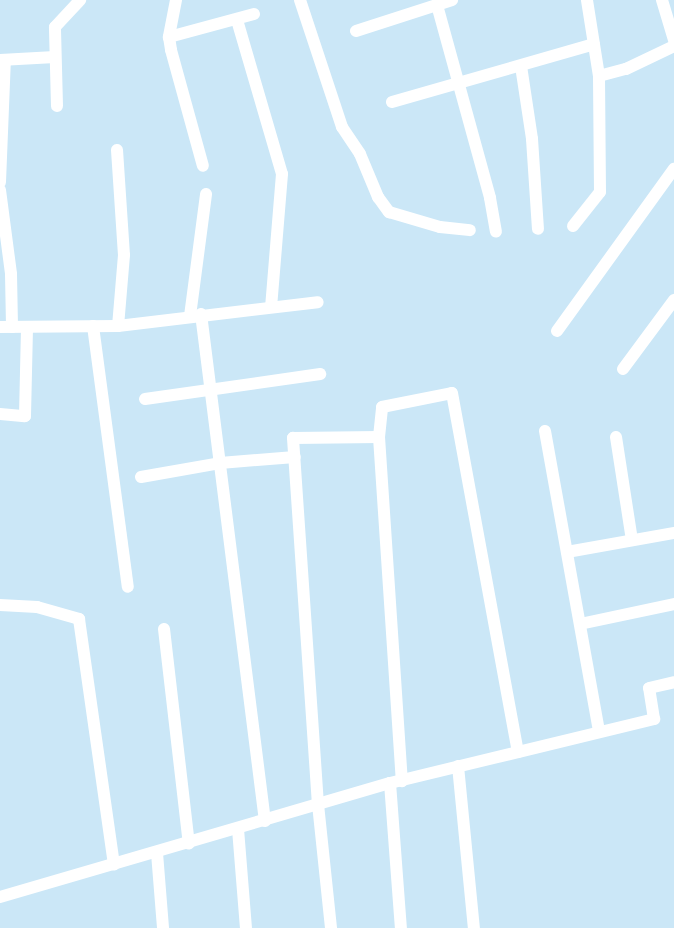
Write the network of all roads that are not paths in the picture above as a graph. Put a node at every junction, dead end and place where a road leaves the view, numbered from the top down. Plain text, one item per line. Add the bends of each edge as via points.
1 (80, 0) edge
2 (176, 0) edge
3 (300, 0) edge
4 (452, 0) edge
5 (586, 0) edge
6 (662, 0) edge
7 (437, 5) junction
8 (254, 14) dead end
9 (237, 20) junction
10 (356, 31) dead end
11 (170, 37) junction
12 (674, 40) edge
13 (594, 44) junction
14 (674, 46) edge
15 (55, 57) junction
16 (2, 60) edge
17 (521, 66) junction
18 (599, 76) junction
19 (457, 85) junction
20 (392, 102) dead end
21 (57, 106) dead end
22 (117, 150) dead end
23 (203, 166) dead end
24 (674, 169) edge
25 (0, 182) edge
26 (0, 190) edge
27 (206, 194) dead end
28 (572, 226) dead end
29 (538, 228) dead end
30 (470, 230) dead end
31 (496, 231) dead end
32 (674, 300) edge
33 (318, 302) dead end
34 (271, 307) junction
35 (195, 315) junction
36 (27, 326) junction
37 (93, 326) junction
38 (118, 326) junction
39 (6, 327) edge
40 (558, 331) dead end
41 (623, 369) dead end
42 (320, 374) dead end
43 (210, 388) junction
44 (145, 399) dead end
45 (0, 414) edge
46 (545, 432) dead end
47 (616, 436) dead end
48 (379, 437) junction
49 (295, 457) junction
50 (220, 463) junction
51 (142, 477) dead end
52 (674, 533) edge
53 (632, 540) junction
54 (567, 552) junction
55 (128, 588) dead end
56 (674, 604) edge
57 (0, 605) edge
58 (580, 624) junction
59 (164, 629) dead end
60 (674, 682) edge
61 (599, 732) junction
62 (518, 752) junction
63 (458, 766) junction
64 (396, 782) junction
65 (318, 805) junction
66 (265, 821) junction
67 (238, 829) junction
68 (189, 844) junction
69 (157, 853) junction
70 (114, 865) junction
71 (0, 897) edge
72 (163, 928) edge
73 (246, 928) edge
74 (331, 928) edge
75 (401, 928) edge
76 (474, 928) edge

1 - 15 street via 56,23
2 - 11 street
3 - 30 street via 342,127 360,154 388,212 440,226
4 - 7 street
5 - 13 street
6 - 12 street
7 - 10 street
7 - 19 street
8 - 9 street
9 - 11 street
9 - 34 street via 282,174
11 - 23 street
13 - 17 street
13 - 18 street
14 - 18 street via 626,69
15 - 16 street
15 - 21 street
16 - 25 street
17 - 19 street
17 - 29 street via 532,139
18 - 28 street via 600,192
19 - 20 street
19 - 31 street via 490,198
22 - 38 street via 124,255
24 - 40 street
26 - 39 street via 11,274
27 - 35 street
32 - 41 street
33 - 34 street
34 - 35 street
35 - 38 street
35 - 43 street
36 - 37 street
36 - 39 street
36 - 45 street via 25,416
37 - 38 street
37 - 55 street
42 - 43 street
43 - 44 street
43 - 50 street
46 - 54 street
47 - 53 street
48 - 49 street via 294,438
48 - 62 street via 382,407 452,393
48 - 64 street
49 - 50 street
49 - 65 street
50 - 51 street
50 - 66 street
52 - 53 street
53 - 54 street
54 - 58 street
56 - 58 street
57 - 70 street via 37,607 79,619
58 - 61 street
59 - 68 street
60 - 61 street via 649,688 654,719
61 - 62 street
62 - 63 street
63 - 64 street
63 - 76 street
64 - 65 street
64 - 75 street
65 - 66 street
65 - 74 street
66 - 67 street
67 - 68 street
67 - 73 street
68 - 69 street
69 - 70 street
69 - 72 street
70 - 71 street

